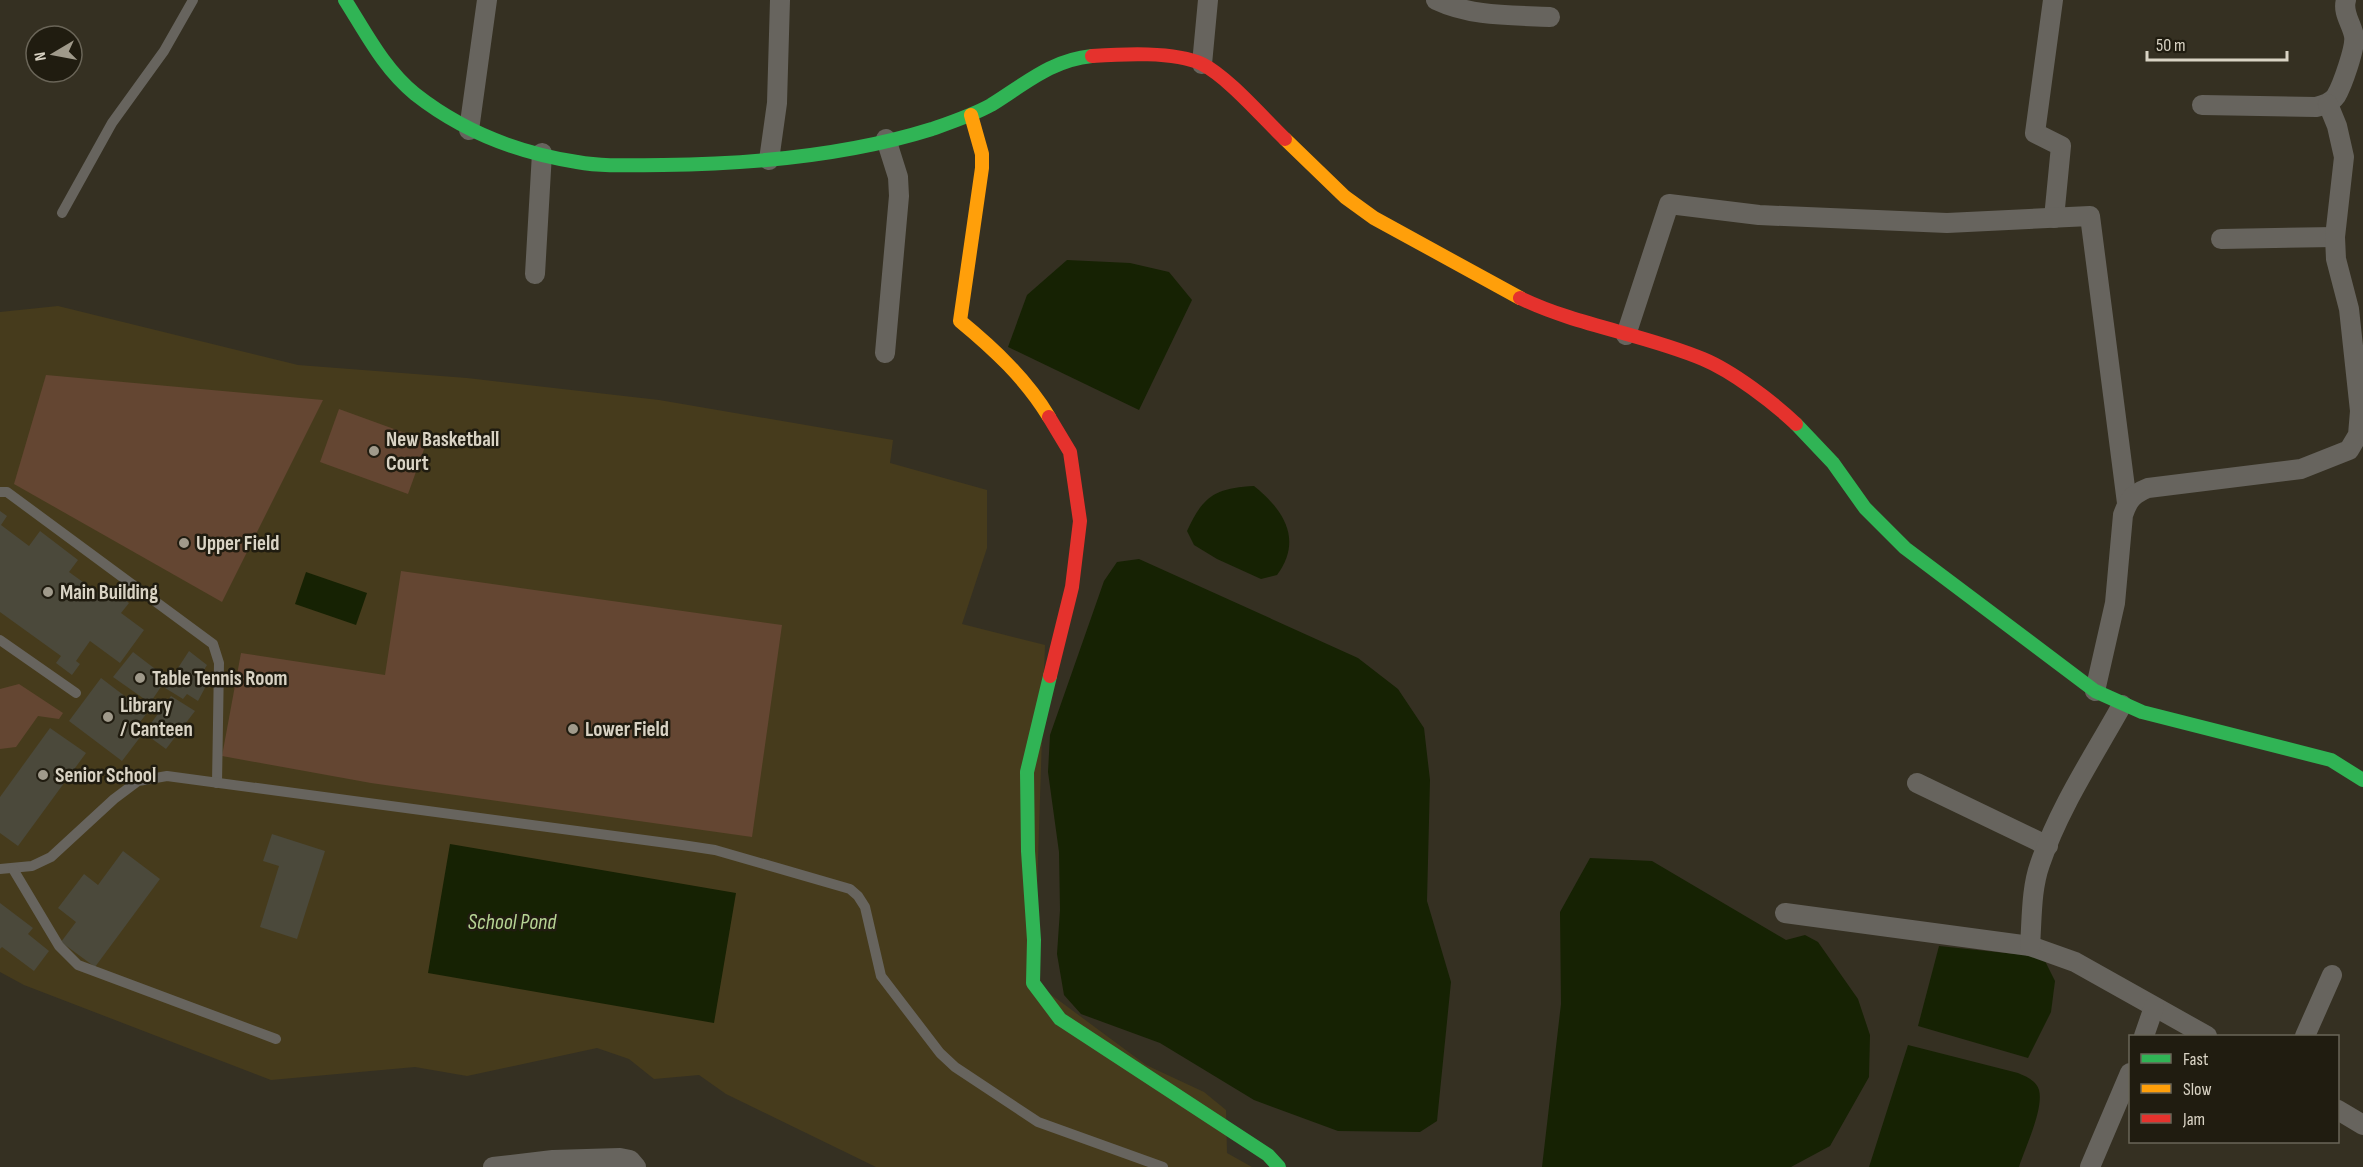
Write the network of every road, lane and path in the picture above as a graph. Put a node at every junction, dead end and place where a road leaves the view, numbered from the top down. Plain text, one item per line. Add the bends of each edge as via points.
1 (193, 0) edge
2 (345, 0) edge
3 (487, 0) edge
4 (780, 0) edge
5 (1208, 0) edge
6 (1436, 0) edge
7 (2053, 0) edge
8 (2346, 0) edge
9 (1550, 17) dead end
10 (1202, 64) junction
11 (2328, 104) junction
12 (2202, 105) dead end
13 (971, 116) junction
14 (469, 130) junction
15 (886, 139) junction
16 (542, 153) junction
17 (769, 159) junction
18 (62, 213) dead end
19 (2054, 218) junction
20 (2335, 237) junction
21 (2221, 239) dead end
22 (535, 274) dead end
23 (1626, 335) junction
24 (885, 353) dead end
25 (2356, 450) edge
26 (0, 492) edge
27 (2127, 503) junction
28 (0, 640) edge
29 (2095, 691) junction
30 (76, 693) dead end
31 (2122, 705) junction
32 (2363, 780) edge
33 (217, 783) junction
34 (1917, 783) dead end
35 (2048, 846) junction
36 (0, 869) edge
37 (13, 869) junction
38 (1785, 913) dead end
39 (2030, 946) junction
40 (2332, 975) dead end
41 (2154, 1006) junction
42 (2144, 1035) edge
43 (2205, 1035) edge
44 (2305, 1035) edge
45 (276, 1039) dead end
46 (2129, 1075) edge
47 (2339, 1111) edge
48 (2363, 1125) edge
49 (493, 1167) edge
50 (636, 1167) edge
51 (1163, 1167) edge
52 (1279, 1167) edge
53 (2091, 1167) edge

1 - 18 lane via 164,51 112,123
2 - 14 street via 401,82
3 - 14 street
4 - 17 street via 777,103
5 - 10 street
6 - 9 street via 1474,13
7 - 19 street via 2035,133 2061,146
8 - 11 street via 2345,12 2355,39 2336,95
10 - 13 street via 1183,59 1107,55 1060,61
10 - 23 street via 1345,197 1374,218 1523,299
11 - 12 street
11 - 20 street via 2344,157
13 - 15 street
13 - 52 street via 982,168 960,321 993,348 1036,396 1070,452 1080,521 1072,587 1027,772 1033,983 1060,1019 1268,1155
14 - 16 street
15 - 17 street via 817,154
15 - 24 street via 898,177 899,196
16 - 17 street via 576,162 612,165
16 - 22 street
19 - 23 street via 1947,223 1759,215 1669,204
19 - 27 street via 2090,216
20 - 21 street
20 - 25 street via 2336,259 2349,309 2360,411
23 - 29 street via 1704,359 1774,403 1833,463 1865,508 1905,549
25 - 27 street via 2301,469 2148,489 2135,494
26 - 33 lane via 7,492 213,644 219,663
27 - 29 street via 2115,603
28 - 30 lane
29 - 31 street
31 - 32 street via 2331,760
31 - 35 street via 2059,816
33 - 37 lane via 167,776 138,781 51,857
33 - 51 lane via 681,844 850,889 865,907 880,976 955,1067 1038,1122
34 - 35 street
35 - 39 street via 2035,885
36 - 37 lane
37 - 45 lane via 59,946 78,965
38 - 39 street
39 - 41 street via 2075,962
40 - 44 street
41 - 42 street
41 - 43 street
46 - 53 street
47 - 48 street
49 - 50 street via 620,1158 630,1160

